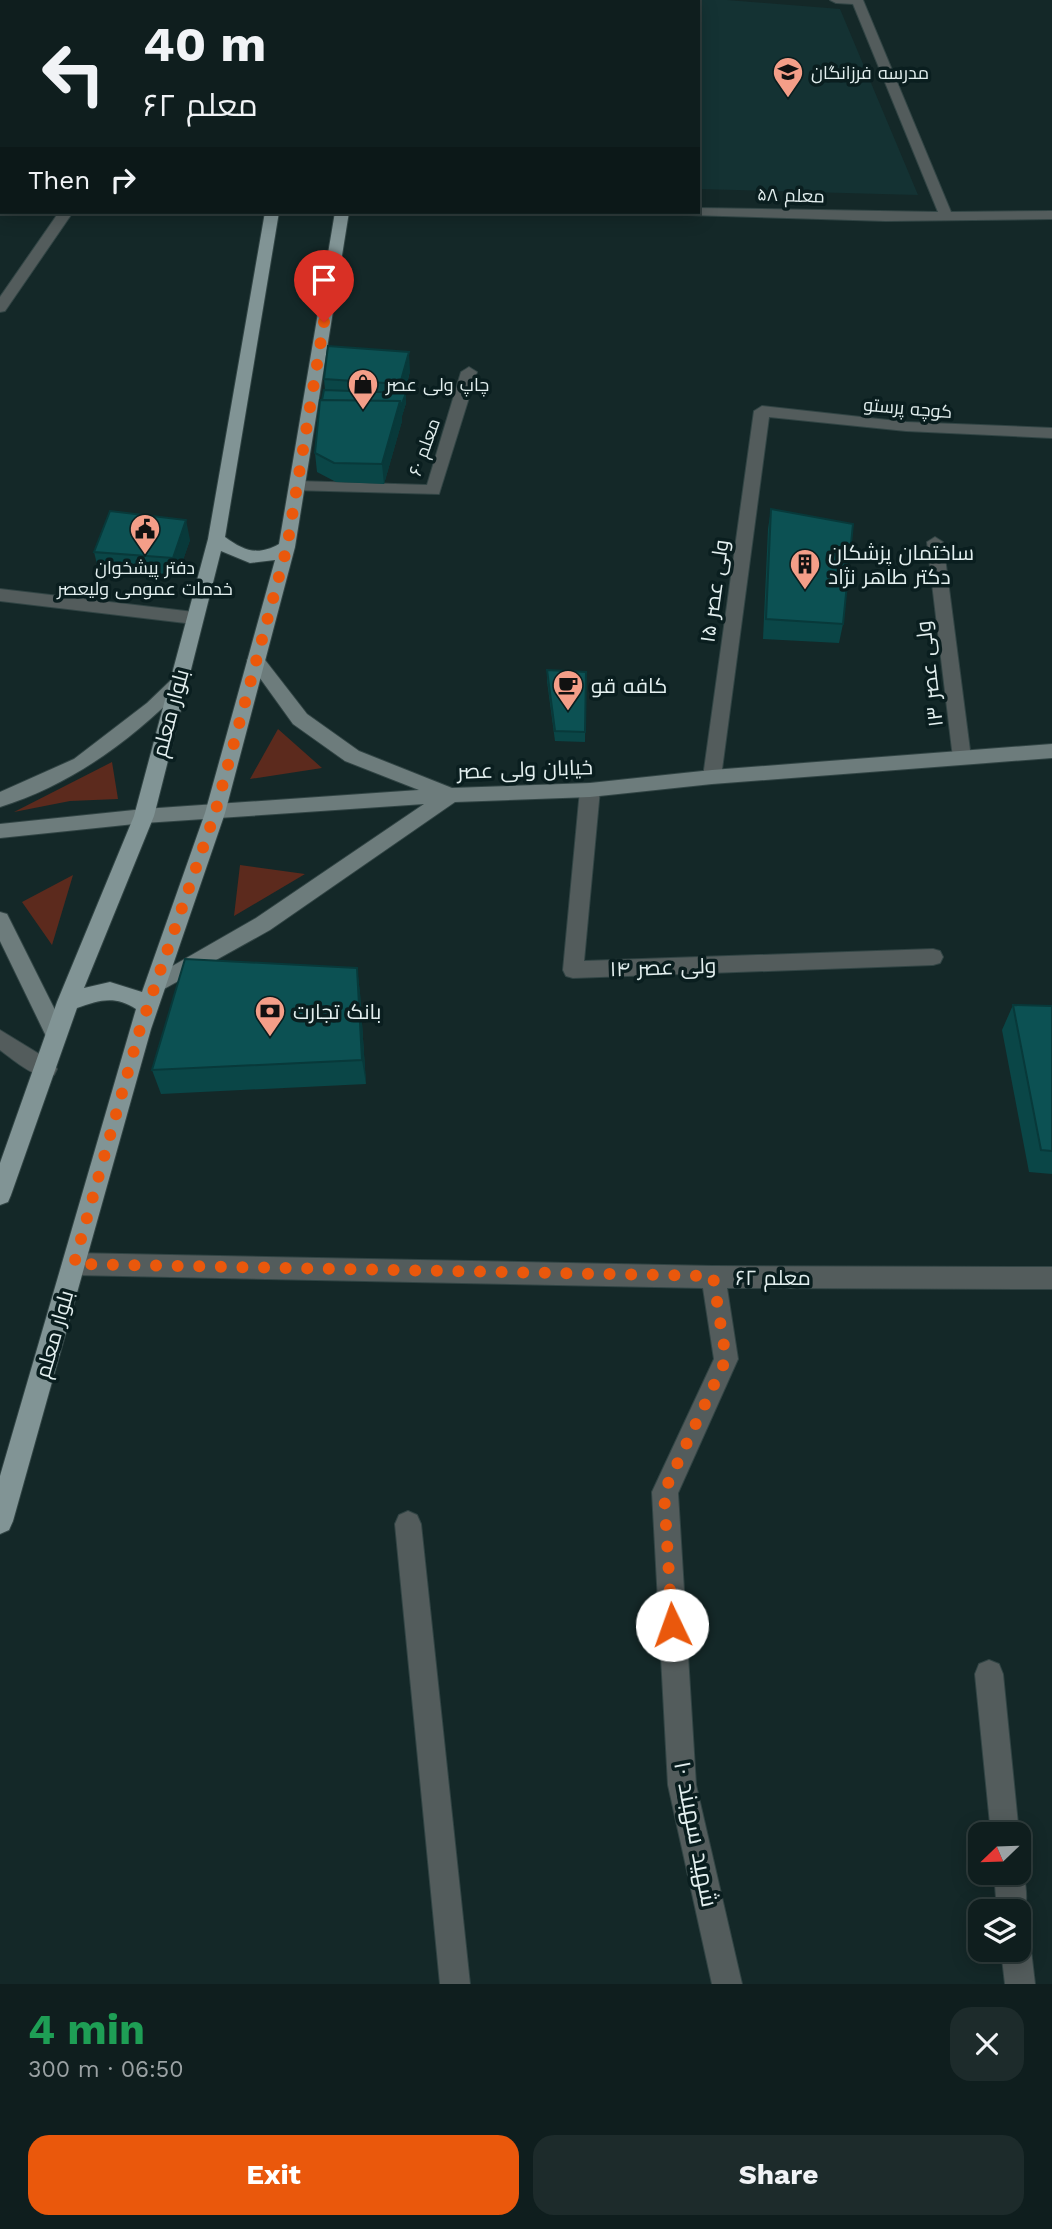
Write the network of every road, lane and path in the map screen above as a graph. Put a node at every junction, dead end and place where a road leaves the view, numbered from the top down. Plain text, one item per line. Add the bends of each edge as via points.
1 (836, 0) edge
2 (857, 1) edge
3 (700, 212) edge
4 (65, 214) edge
5 (272, 214) edge
6 (342, 214) edge
7 (1052, 215) edge
8 (946, 216) junction
9 (0, 308) edge
10 (470, 372) dead end
11 (762, 411) joint
12 (1052, 433) edge
13 (297, 486) junction
14 (216, 539) junction
15 (935, 542) dead end
16 (287, 547) junction
17 (3, 595) edge
18 (194, 618) junction
19 (256, 660) junction
20 (177, 684) junction
21 (1052, 751) edge
22 (962, 758) junction
23 (712, 777) junction
24 (590, 790) junction
25 (450, 795) junction
26 (0, 800) edge
27 (215, 813) junction
28 (144, 816) junction
29 (0, 831) edge
30 (0, 920) edge
31 (933, 957) dead end
32 (152, 996) junction
33 (68, 1002) junction
34 (56, 1034) junction
35 (0, 1040) edge
36 (46, 1069) junction
37 (0, 1195) edge
38 (74, 1264) junction
39 (713, 1276) junction
40 (1052, 1278) edge
41 (0, 1521) edge
42 (408, 1524) dead end
43 (989, 1674) dead end
44 (1004, 1822) edge
45 (1017, 1962) edge
46 (455, 1984) edge
47 (727, 1984) edge
48 (1020, 1984) edge

1 - 2 street
2 - 8 street
3 - 8 street, معلم ۵۸
4 - 9 street
5 - 14 main road, بلوار معلم
6 - 13 main road, بلوار معلم
7 - 8 street, معلم ۵۸
10 - 13 street, معلم ۶۰ via 433,489
11 - 12 street, کوچه پرستو via 963,432
11 - 23 street, ولی عصر ۱۵
13 - 16 main road, بلوار معلم
14 - 16 main road via 246,558 276,554
14 - 18 main road, بلوار معلم
15 - 22 street, ولی عصر ۱۳
16 - 19 main road, بلوار معلم
17 - 18 street
18 - 20 main road, بلوار معلم
19 - 25 main road via 300,719 352,756
19 - 27 main road, بلوار معلم
20 - 26 main road via 80,764
20 - 28 main road, بلوار معلم
21 - 22 main road, خیابان ولی عصر
22 - 23 main road, خیابان ولی عصر
23 - 24 main road, خیابان ولی عصر
24 - 25 main road, خیابان ولی عصر
24 - 31 street, ولی عصر ۱۴ via 573,970
25 - 27 main road, خیابان ولی عصر
25 - 32 main road
27 - 28 main road, خیابان ولی عصر
27 - 32 main road, بلوار معلم
28 - 29 main road, خیابان ولی عصر
28 - 33 main road, بلوار معلم
30 - 34 main road
32 - 33 main road via 110,989
32 - 38 main road, بلوار معلم
33 - 34 main road, بلوار معلم
34 - 36 main road, بلوار معلم
35 - 36 street
36 - 37 main road, بلوار معلم
38 - 39 street, معلم ۶۲
38 - 41 main road, بلوار معلم
39 - 40 street, معلم ۶۲
39 - 47 street, شهید سهبند ۱۰ via 726,1359 664,1492 682,1785
42 - 46 street
43 - 44 street
45 - 48 street

